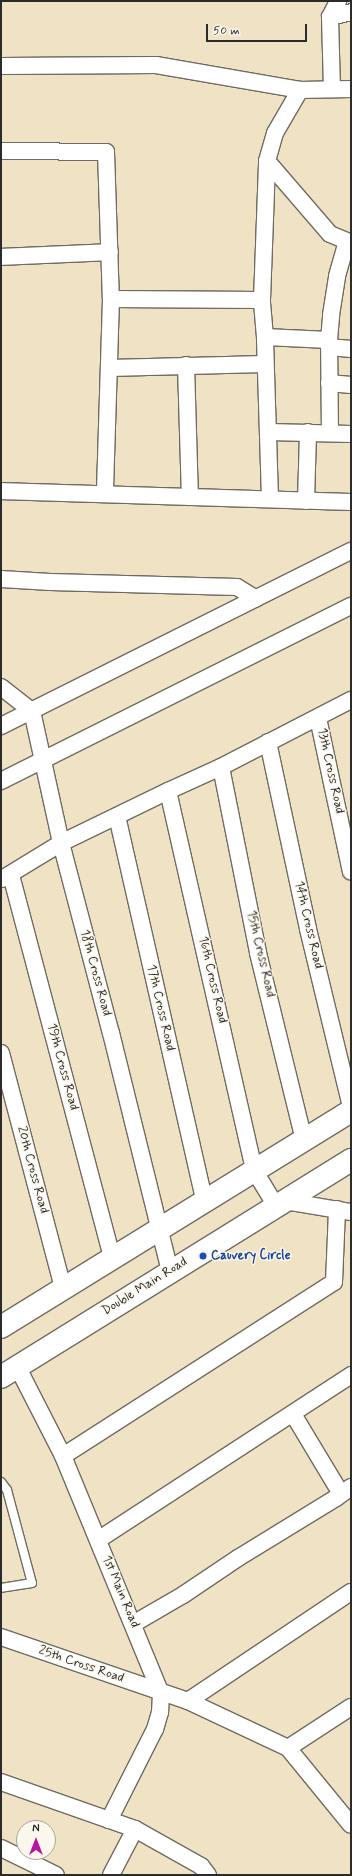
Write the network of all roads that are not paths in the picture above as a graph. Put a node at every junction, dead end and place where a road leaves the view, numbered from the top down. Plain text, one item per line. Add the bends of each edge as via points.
1 (338, 1) edge
2 (351, 12) edge
3 (330, 17) junction
4 (1, 66) edge
5 (351, 88) edge
6 (332, 89) junction
7 (300, 90) junction
8 (1, 151) edge
9 (267, 161) junction
10 (349, 242) edge
11 (110, 252) junction
12 (1, 257) edge
13 (111, 298) junction
14 (262, 300) junction
15 (265, 336) junction
16 (329, 344) junction
17 (351, 349) edge
18 (265, 364) junction
19 (186, 365) junction
20 (109, 368) junction
21 (329, 383) junction
22 (351, 385) edge
23 (268, 432) junction
24 (308, 432) junction
25 (330, 433) junction
26 (351, 434) edge
27 (1, 491) edge
28 (104, 494) junction
29 (190, 497) junction
30 (270, 500) junction
31 (306, 501) junction
32 (351, 502) edge
33 (351, 551) edge
34 (1, 579) edge
35 (256, 599) junction
36 (351, 606) edge
37 (1, 687) edge
38 (351, 700) edge
39 (32, 711) junction
40 (318, 718) junction
41 (1, 726) edge
42 (268, 742) junction
43 (42, 761) junction
44 (220, 767) junction
45 (1, 781) edge
46 (168, 790) junction
47 (117, 816) junction
48 (61, 844) junction
49 (351, 872) edge
50 (6, 877) edge
51 (1, 1053) edge
52 (351, 1107) edge
53 (351, 1111) edge
54 (304, 1140) junction
55 (351, 1160) edge
56 (254, 1170) junction
57 (204, 1200) junction
58 (281, 1203) junction
59 (344, 1210) edge
60 (160, 1229) junction
61 (112, 1258) junction
62 (170, 1272) junction
63 (63, 1288) junction
64 (1, 1327) edge
65 (9, 1371) edge
66 (351, 1375) edge
67 (293, 1414) junction
68 (63, 1456) junction
69 (1, 1482) edge
70 (346, 1490) edge
71 (98, 1540) junction
72 (1, 1588) edge
73 (351, 1592) edge
74 (133, 1624) junction
75 (1, 1637) edge
76 (161, 1694) junction
77 (188, 1701) junction
78 (351, 1707) edge
79 (288, 1748) junction
80 (1, 1782) edge
81 (109, 1820) junction
82 (351, 1825) edge
83 (135, 1830) junction
84 (2, 1851) edge
85 (56, 1875) edge
86 (111, 1875) edge
87 (208, 1875) edge

1 - 3 street
2 - 3 street
3 - 6 street
4 - 7 street via 156,65
5 - 6 street
6 - 7 street
7 - 9 street via 275,133
8 - 11 street via 106,152
9 - 10 street via 330,234
9 - 14 street
10 - 16 street via 338,276
11 - 12 street
11 - 13 street
13 - 14 street
13 - 20 street
14 - 15 street
15 - 16 street
15 - 18 street
16 - 17 street
16 - 21 street
18 - 19 street
18 - 23 street
19 - 20 street
19 - 29 street
20 - 28 street
21 - 22 street
21 - 25 street
23 - 24 street
23 - 30 street
24 - 25 street
24 - 31 street
25 - 26 street
27 - 28 street
28 - 29 street
29 - 30 street
30 - 31 street
31 - 32 street
33 - 35 street
34 - 35 street via 238,587
35 - 39 street
36 - 43 street
37 - 39 street
38 - 40 street
39 - 41 street
39 - 43 street, 18th Cross Road
40 - 42 street
40 - 49 street, 13th Cross Road
42 - 44 street
42 - 52 street, 14th Cross Road via 308,929
43 - 45 street
43 - 48 street, 18th Cross Road
44 - 46 street
44 - 54 street, 15th Cross Road via 258,953
46 - 47 street
46 - 56 street, 16th Cross Road
47 - 48 street
47 - 57 street, 17th Cross Road
48 - 50 street
48 - 60 street, 18th Cross Road
50 - 61 street, 19th Cross Road
51 - 63 street, 20th Cross Road
53 - 54 street
54 - 56 street
55 - 58 street, Double Main Road
56 - 57 street
56 - 58 street, 16th Cross Road
57 - 60 street
58 - 59 street
58 - 62 street, Double Main Road
59 - 68 street via 334,1282
60 - 61 street
60 - 62 street, 18th Cross Road
61 - 63 street
62 - 65 street, Double Main Road
63 - 64 street
65 - 68 street, 1st Main Road
66 - 67 street
67 - 70 street
67 - 71 street
68 - 71 street, 1st Main Road
69 - 72 lane via 7,1490 32,1583
70 - 74 street via 183,1595
71 - 74 street, 1st Main Road
73 - 77 street
74 - 76 street, 1st Main Road
75 - 76 street, 25th Cross Road
76 - 77 street, 25th Cross Road
76 - 81 street, 1st Main Road via 160,1712 155,1729
77 - 79 street, 25th Cross Road
78 - 79 street
79 - 82 street
80 - 81 street
81 - 83 street
83 - 86 street
83 - 87 street via 201,1866
84 - 85 street

